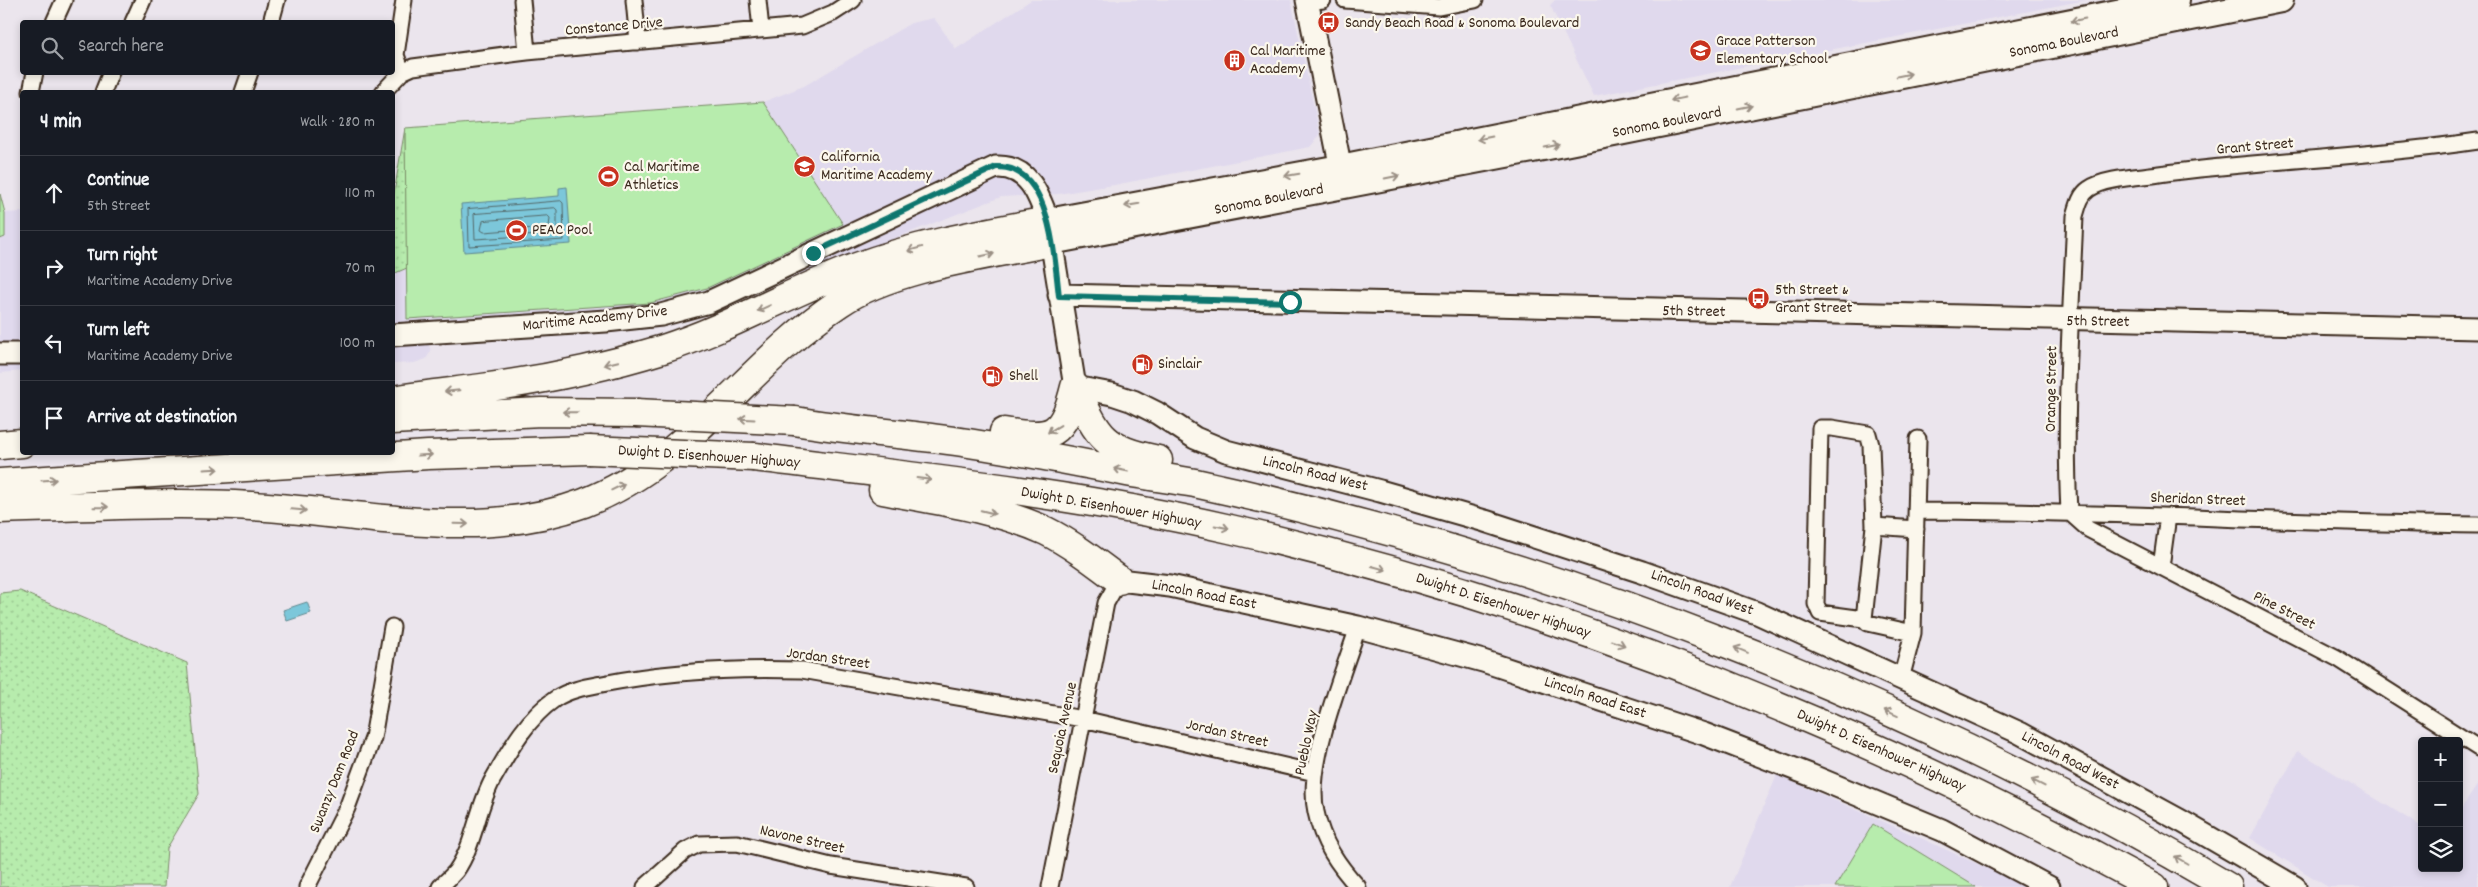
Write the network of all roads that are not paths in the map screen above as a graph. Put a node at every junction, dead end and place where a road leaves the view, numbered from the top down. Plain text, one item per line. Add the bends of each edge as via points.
1 (64, 0) edge
2 (143, 0) edge
3 (278, 0) edge
4 (404, 0) edge
5 (522, 0) edge
6 (634, 0) edge
7 (758, 0) edge
8 (853, 0) edge
9 (1346, 0) edge
10 (1475, 0) edge
11 (2177, 0) edge
12 (2281, 0) edge
13 (1312, 1) edge
14 (55, 20) edge
15 (134, 20) edge
16 (272, 20) edge
17 (761, 30) junction
18 (638, 42) junction
19 (526, 52) junction
20 (402, 72) junction
21 (34, 75) edge
22 (110, 75) edge
23 (249, 75) edge
24 (31, 90) edge
25 (104, 90) edge
26 (244, 90) edge
27 (384, 90) edge
28 (2478, 141) edge
29 (1342, 176) junction
30 (1050, 231) junction
31 (2074, 237) joint
32 (1059, 296) junction
33 (2072, 322) junction
34 (2478, 328) edge
35 (395, 335) edge
36 (0, 354) edge
37 (20, 354) edge
38 (1075, 387) junction
39 (395, 400) edge
40 (395, 420) edge
41 (844, 430) junction
42 (1918, 439) dead end
43 (20, 443) edge
44 (0, 445) edge
45 (754, 457) junction
46 (0, 483) edge
47 (0, 509) edge
48 (1917, 511) junction
49 (2069, 512) junction
50 (2168, 516) junction
51 (2478, 525) edge
52 (1874, 526) junction
53 (1373, 527) junction
54 (1916, 529) junction
55 (2160, 567) junction
56 (1119, 580) junction
57 (1864, 619) junction
58 (392, 627) dead end
59 (1358, 627) junction
60 (1913, 633) junction
61 (1901, 679) junction
62 (1083, 719) junction
63 (2478, 748) edge
64 (1315, 773) junction
65 (307, 887) edge
66 (440, 887) edge
67 (645, 887) edge
68 (966, 887) edge
69 (1050, 887) edge
70 (1358, 887) edge
71 (2049, 887) edge
72 (2154, 887) edge
73 (2228, 887) edge
74 (2295, 887) edge

1 - 14 street
2 - 15 street
3 - 16 street
4 - 20 street via 396,56
5 - 19 street
6 - 18 street
7 - 17 street
8 - 17 street, Constance Drive via 802,26
9 - 10 street via 1439,7
11 -> 29 main road, Sonoma Boulevard
29 -> 12 main road, Sonoma Boulevard
13 - 29 street
17 - 18 street, Constance Drive
18 - 19 street, Constance Drive
19 - 20 street, Constance Drive via 413,67
20 - 27 street, Constance Drive
21 - 24 street
22 - 25 street
23 - 26 street
28 - 31 street, Grant Street via 2416,150 2196,169 2110,181 2089,189 2080,199
29 - 30 main road, Sonoma Boulevard
30 - 32 street, Maritime Academy Drive
30 - 35 street, Maritime Academy Drive via 1039,195 1026,178 1011,168 996,167 717,298 684,310 606,322
30 -> 39 highway via 962,237 864,264 705,334 654,351 543,377
47 -> 30 highway via 251,506 463,524 549,514 624,485 648,470 690,436 787,342 841,302 894,278
31 - 33 street, Orange Street
32 - 33 street, 5th Street
32 - 38 street, Maritime Academy Drive
33 - 34 street, 5th Street
33 - 49 street, Orange Street
36 - 37 street
38 -> 41 highway via 1066,419 1042,435 937,422
38 - 53 highway via 1095,428 1120,450 1289,490
38 - 61 street, Lincoln Road West via 1133,401 1195,438 1226,451 1424,503 1642,572 1757,613
41 -> 40 highway, bridge via 795,422 636,413 541,412
53 -> 41 highway via 1193,483 1067,459 944,440
42 - 48 street
43 - 44 highway
46 -> 45 highway, Dwight D. Eisenhower Highway, bridge via 428,455 589,450
45 -> 56 highway via 817,477 990,512 1023,523 1046,531 1079,550
45 -> 72 highway, Dwight D. Eisenhower Highway via 976,485 1142,511 1317,550 1436,583 1696,672 1828,726 1944,778
48 - 49 street, Sheridan Street
48 - 54 street
49 - 50 street, Sheridan Street
49 - 55 street, Pine Street via 2088,529
50 - 51 street, Sheridan Street
50 - 55 street
52 - 54 street
52 - 57 street
52 - 57 street via 1868,434 1820,428 1816,604 1820,612
73 -> 53 highway via 2006,767 1838,690 1609,600
54 - 60 street
55 - 63 street, Pine Street via 2337,658
56 - 59 street, Lincoln Road East via 1170,586
56 - 62 street, Sequoia Avenue via 1106,603
57 - 60 street via 1868,623
58 - 65 street, Swanzy Dam Road via 373,738 347,808
59 - 64 street, Pueblo Way via 1321,743
59 - 71 street, Lincoln Road East via 1483,661 1704,734 1942,830
60 - 61 street
61 - 74 street, Lincoln Road West via 2020,733
62 - 64 street, Jordan Street
62 - 66 street, Jordan Street via 802,670 684,674 621,680 580,689 556,698 512,745 488,789 456,871
62 - 69 street, Sequoia Avenue
64 - 70 street, Pueblo Way via 1315,810 1324,840 1338,865
67 - 68 street, Navone Street via 685,851 699,844 737,843 831,866

